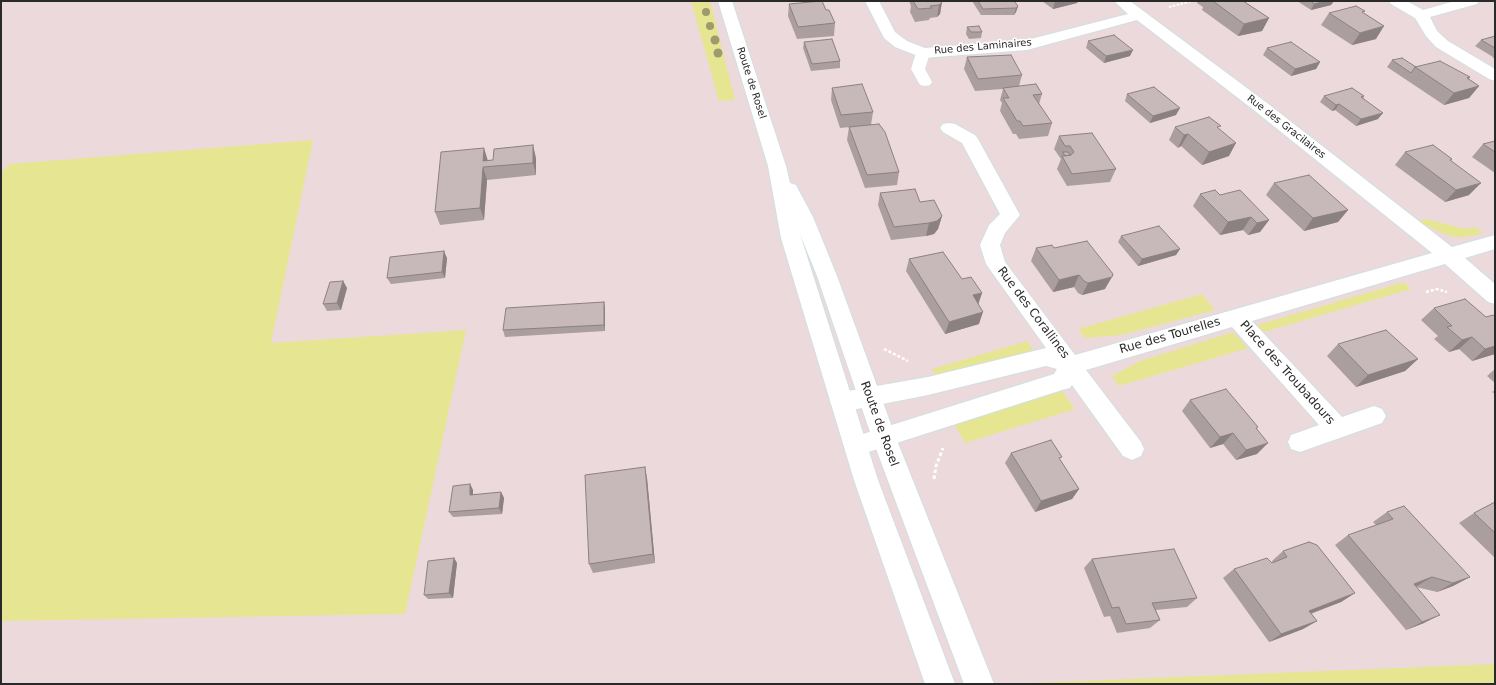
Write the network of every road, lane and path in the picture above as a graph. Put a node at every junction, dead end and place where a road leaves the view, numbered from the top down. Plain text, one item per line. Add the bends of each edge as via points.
1 (725, 1) edge
2 (872, 1) edge
3 (1121, 1) edge
4 (1396, 1) edge
5 (1472, 1) edge
6 (1140, 15) junction
7 (1421, 16) junction
8 (923, 53) junction
9 (1495, 76) edge
10 (925, 82) dead end
11 (949, 128) dead end
12 (777, 166) junction
13 (1495, 242) edge
14 (1448, 256) junction
15 (1495, 296) edge
16 (1236, 317) junction
17 (1071, 365) junction
18 (870, 397) junction
19 (842, 402) junction
20 (1374, 416) dead end
21 (1338, 429) junction
22 (884, 438) junction
23 (1300, 442) dead end
24 (856, 446) junction
25 (1132, 449) dead end
26 (940, 684) edge
27 (979, 684) edge

1 - 12 street, Route de Rosel
2 - 8 street, Rue des Laminaires via 889,35 901,44
3 - 6 street, Rue des Gracilaires
4 - 7 street
5 - 7 street
6 - 8 street, Rue des Laminaires via 1027,45
6 - 14 street, Rue des Gracilaires
7 - 9 street via 1431,33 1442,44
8 - 10 lane via 918,69
11 - 17 street, Rue des Corallines via 969,139 1010,215 996,230 990,245 996,264
12 - 18 street, Route de Rosel via 803,217
12 - 19 street, Route de Rosel via 791,238
13 - 14 street, Rue des Tourelles
14 - 15 street, Rue des Gracilaires
14 - 16 street, Rue des Tourelles
16 - 17 street, Rue des Tourelles
16 - 21 street, Place des Troubadours
17 - 18 street, Rue des Corallines via 1046,357 928,386
17 - 22 street via 1062,381
17 - 25 street
18 - 19 street, Rue des Corallines
18 - 22 street, Route de Rosel
19 - 24 street, Route de Rosel
20 - 21 street, Place des Troubadours
21 - 23 street, Place des Troubadours
22 - 24 street
22 - 27 street, Route de Rosel
24 - 26 street, Route de Rosel

